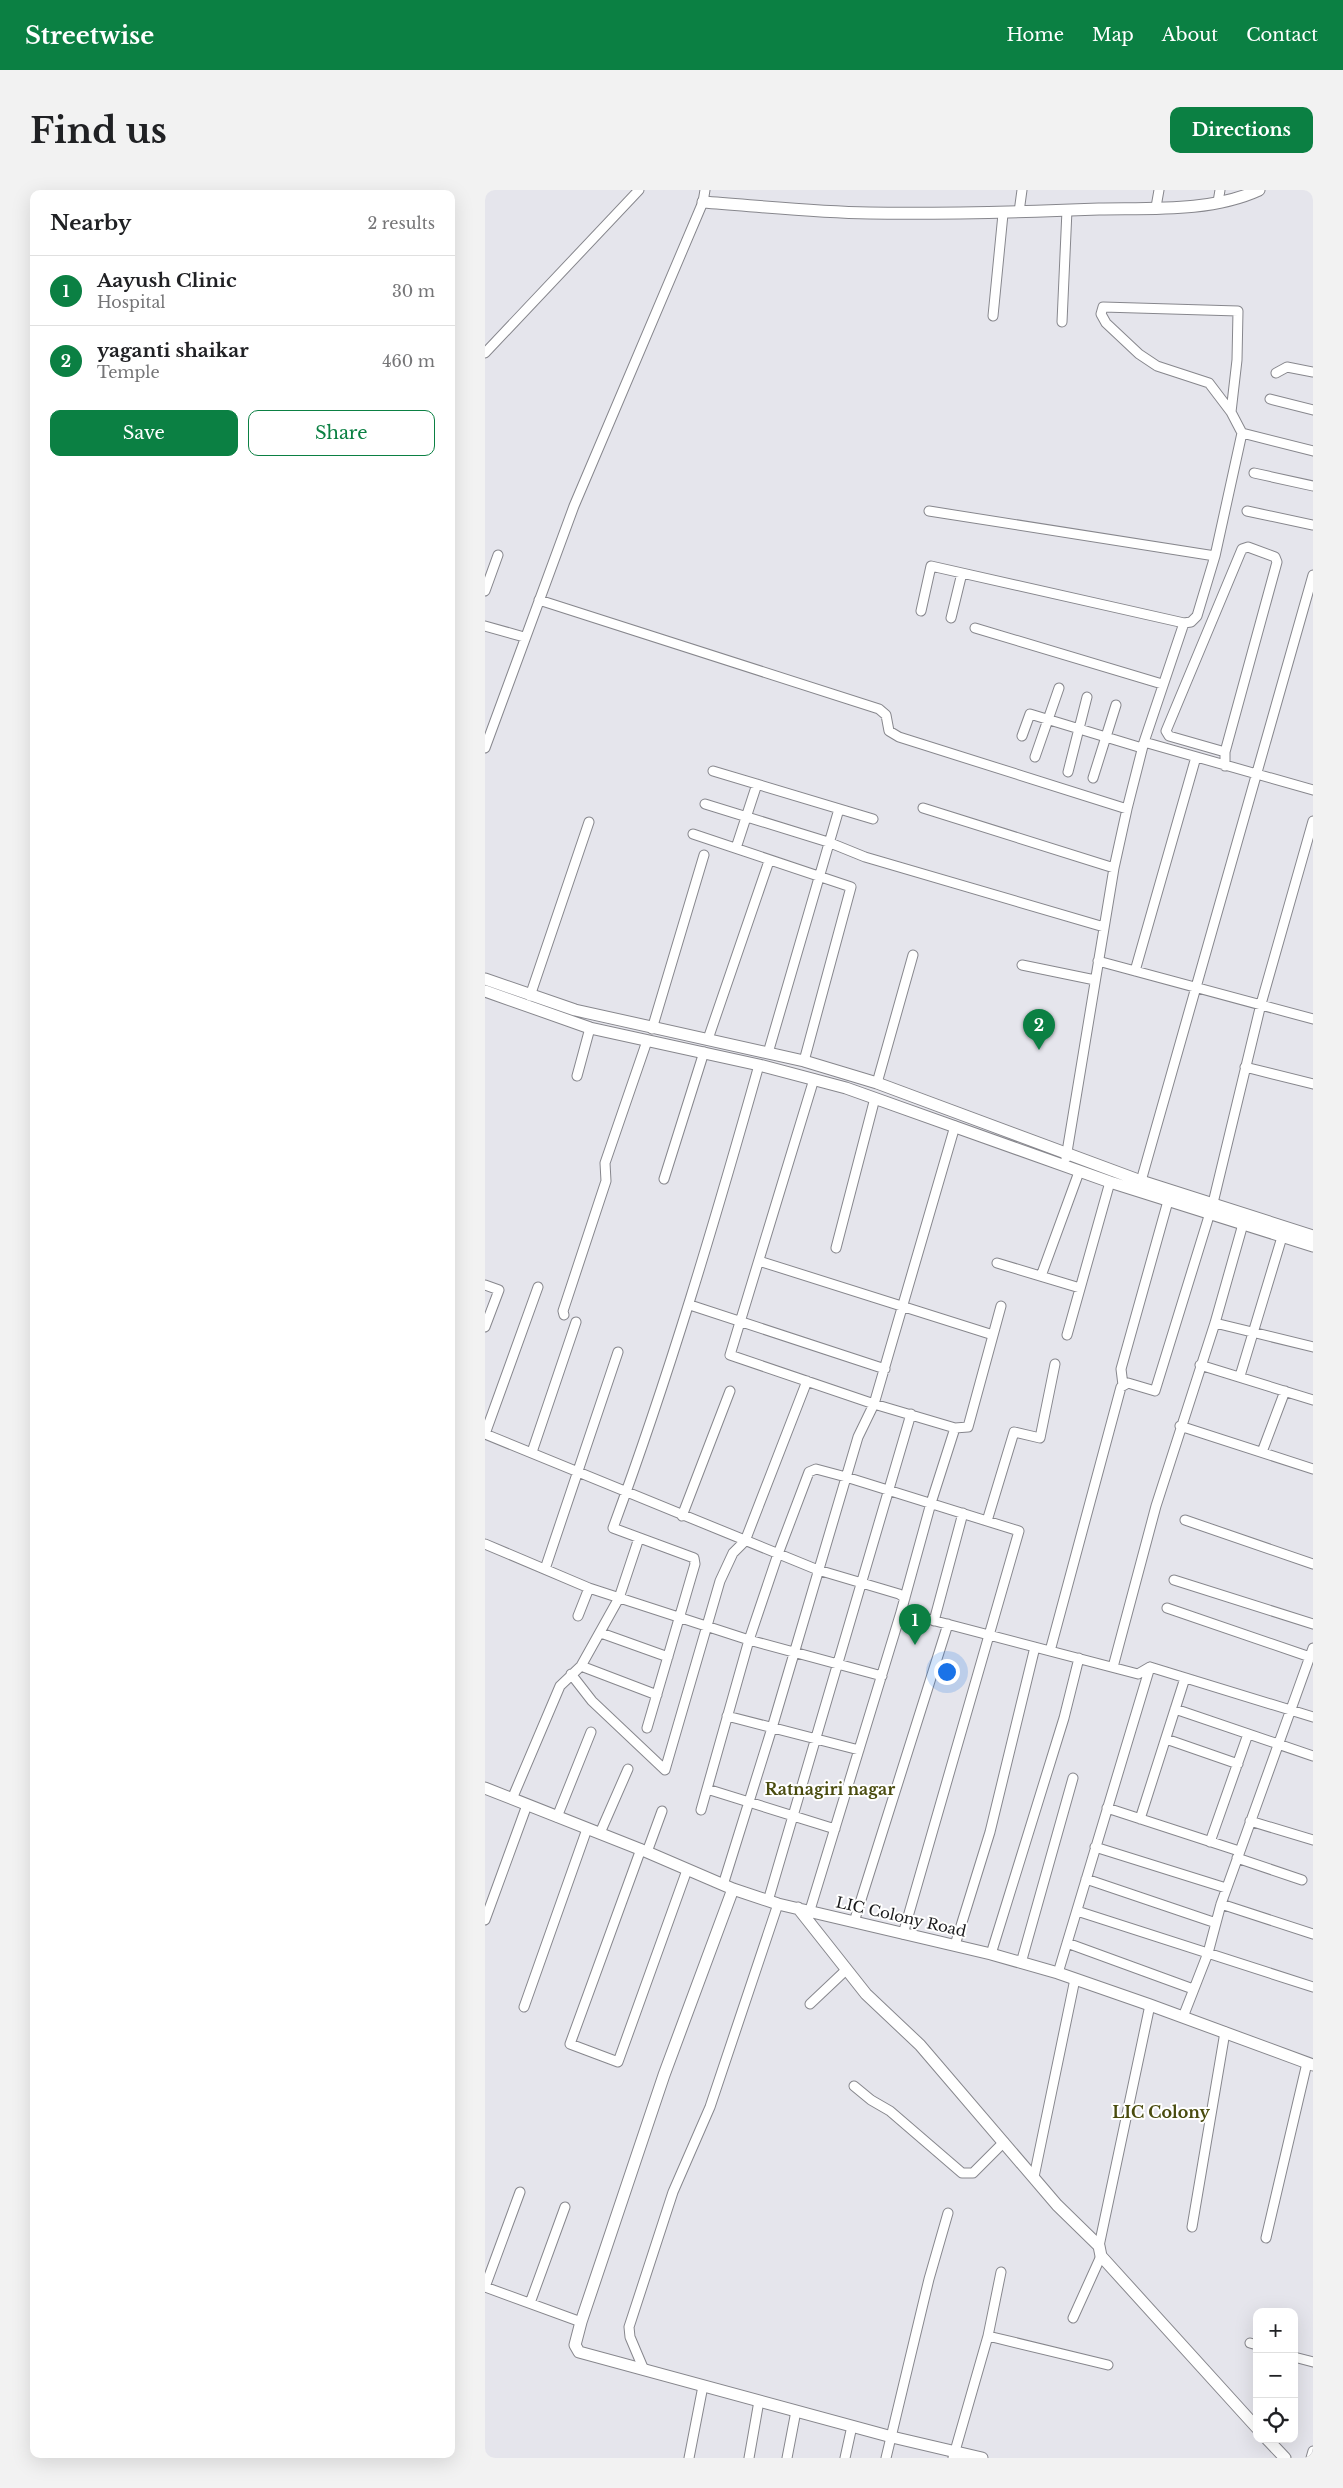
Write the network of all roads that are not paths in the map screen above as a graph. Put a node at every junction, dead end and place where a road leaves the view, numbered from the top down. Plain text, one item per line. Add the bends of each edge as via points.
1 (639, 190) edge
2 (705, 190) edge
3 (1022, 190) edge
4 (1159, 190) edge
5 (1220, 190) edge
6 (1259, 190) edge
7 (703, 202) junction
8 (1218, 202) junction
9 (1156, 207) junction
10 (1067, 210) junction
11 (1019, 212) junction
12 (1003, 214) junction
13 (993, 316) dead end
14 (1062, 322) dead end
15 (485, 353) edge
16 (1313, 372) edge
17 (1276, 373) dead end
18 (1270, 399) dead end
19 (1313, 410) edge
20 (1231, 412) junction
21 (1242, 434) junction
22 (1313, 451) edge
23 (1254, 473) dead end
24 (1313, 486) edge
25 (929, 511) dead end
26 (1247, 511) dead end
27 (1313, 525) edge
28 (498, 555) dead end
29 (1215, 556) junction
30 (962, 573) junction
31 (1313, 575) edge
32 (485, 591) edge
33 (539, 600) junction
34 (921, 611) dead end
35 (951, 618) dead end
36 (1184, 623) junction
37 (485, 626) edge
38 (975, 628) dead end
39 (524, 637) junction
40 (1162, 684) junction
41 (1059, 688) dead end
42 (1087, 697) dead end
43 (1115, 705) dead end
44 (1047, 720) junction
45 (1080, 730) junction
46 (1022, 736) dead end
47 (1106, 738) junction
48 (1143, 745) junction
49 (485, 748) edge
50 (1225, 752) junction
51 (1035, 757) dead end
52 (1196, 758) junction
53 (1225, 766) junction
54 (713, 771) dead end
55 (1068, 772) dead end
56 (1256, 774) junction
57 (1093, 778) dead end
58 (757, 784) junction
59 (1313, 790) edge
60 (705, 804) dead end
61 (923, 808) dead end
62 (839, 809) junction
63 (1127, 809) junction
64 (746, 816) junction
65 (873, 819) dead end
66 (1313, 821) edge
67 (589, 822) dead end
68 (693, 834) dead end
69 (828, 842) junction
70 (736, 848) junction
71 (704, 855) dead end
72 (769, 861) junction
73 (1114, 868) junction
74 (817, 877) junction
75 (1104, 927) junction
76 (913, 955) dead end
77 (1098, 961) junction
78 (1022, 965) dead end
79 (1135, 971) junction
80 (485, 979) edge
81 (1095, 980) junction
82 (1197, 987) junction
83 (485, 991) edge
84 (530, 996) junction
85 (1261, 1004) junction
86 (1313, 1019) edge
87 (590, 1028) junction
88 (652, 1029) junction
89 (708, 1039) junction
90 (647, 1041) junction
91 (704, 1052) junction
92 (768, 1053) junction
93 (804, 1061) junction
94 (759, 1065) junction
95 (1245, 1066) junction
96 (577, 1076) dead end
97 (814, 1079) junction
98 (877, 1083) junction
99 (1313, 1084) edge
100 (875, 1098) junction
101 (955, 1126) junction
102 (1067, 1154) junction
103 (1064, 1166) junction
104 (1079, 1172) junction
105 (664, 1179) dead end
106 (1141, 1181) junction
107 (1110, 1182) junction
108 (1168, 1200) junction
109 (1211, 1208) junction
110 (1243, 1224) junction
111 (1282, 1236) junction
112 (1313, 1236) edge
113 (1313, 1246) edge
114 (835, 1248) dead end
115 (759, 1261) junction
116 (997, 1263) dead end
117 (1041, 1276) junction
118 (485, 1285) edge
119 (538, 1287) dead end
120 (1080, 1288) junction
121 (690, 1306) junction
122 (902, 1306) junction
123 (1001, 1306) dead end
124 (564, 1314) dead end
125 (576, 1322) dead end
126 (740, 1322) junction
127 (1215, 1322) junction
128 (485, 1327) edge
129 (1253, 1332) junction
130 (1067, 1334) dead end
131 (993, 1335) junction
132 (1313, 1347) edge
133 (618, 1352) dead end
134 (1055, 1364) dead end
135 (1201, 1364) junction
136 (885, 1369) junction
137 (1240, 1376) junction
138 (807, 1382) junction
139 (1123, 1385) junction
140 (1285, 1391) junction
141 (729, 1392) dead end
142 (1313, 1400) edge
143 (874, 1404) junction
144 (911, 1414) junction
145 (1181, 1426) junction
146 (955, 1428) junction
147 (532, 1452) junction
148 (1262, 1452) junction
149 (1313, 1469) edge
150 (579, 1473) junction
151 (846, 1477) junction
152 (889, 1490) junction
153 (626, 1492) junction
154 (931, 1503) junction
155 (963, 1513) junction
156 (682, 1516) junction
157 (1185, 1520) dead end
158 (987, 1521) junction
159 (639, 1538) junction
160 (745, 1541) junction
161 (485, 1544) edge
162 (778, 1554) junction
163 (1313, 1564) edge
164 (545, 1569) junction
165 (818, 1570) junction
166 (1174, 1580) dead end
167 (861, 1583) junction
168 (589, 1588) junction
169 (619, 1598) junction
170 (905, 1598) junction
171 (1167, 1608) dead end
172 (901, 1612) junction
173 (579, 1616) dead end
174 (679, 1618) junction
175 (934, 1621) junction
176 (947, 1624) junction
177 (1313, 1624) edge
178 (707, 1627) junction
179 (601, 1633) junction
180 (990, 1636) junction
181 (749, 1640) junction
182 (1035, 1647) junction
183 (1050, 1651) junction
184 (795, 1652) junction
185 (1312, 1652) edge
186 (668, 1658) junction
187 (1079, 1658) junction
188 (838, 1664) junction
189 (581, 1666) junction
190 (1113, 1667) junction
191 (1150, 1667) junction
192 (571, 1674) junction
193 (1309, 1675) edge
194 (882, 1676) junction
195 (1185, 1678) junction
196 (657, 1695) junction
197 (1175, 1709) junction
198 (1290, 1710) junction
199 (727, 1716) junction
200 (1313, 1717) edge
201 (647, 1728) dead end
202 (772, 1728) junction
203 (591, 1732) dead end
204 (1249, 1734) junction
205 (815, 1739) junction
206 (1165, 1739) junction
207 (1277, 1744) junction
208 (859, 1750) junction
209 (1313, 1756) edge
210 (1238, 1764) junction
211 (628, 1769) dead end
212 (1073, 1778) dead end
213 (485, 1788) edge
214 (707, 1789) junction
215 (512, 1799) junction
216 (749, 1802) junction
217 (527, 1805) junction
218 (1107, 1808) junction
219 (701, 1810) dead end
220 (662, 1811) dead end
221 (793, 1816) junction
222 (557, 1817) junction
223 (1140, 1819) junction
224 (1250, 1821) junction
225 (587, 1829) junction
226 (835, 1829) junction
227 (600, 1833) junction
228 (1313, 1840) edge
229 (1210, 1842) junction
230 (1095, 1847) junction
231 (644, 1850) junction
232 (1238, 1855) junction
233 (687, 1870) junction
234 (1086, 1878) junction
235 (1302, 1880) dead end
236 (728, 1887) junction
237 (1226, 1888) junction
238 (773, 1902) junction
239 (1221, 1904) junction
240 (804, 1909) junction
241 (1077, 1911) junction
242 (485, 1920) edge
243 (854, 1922) junction
244 (1215, 1923) junction
245 (903, 1934) junction
246 (1313, 1934) edge
247 (1067, 1943) junction
248 (955, 1945) junction
249 (1208, 1953) junction
250 (991, 1954) junction
251 (1021, 1963) junction
252 (847, 1970) junction
253 (1058, 1974) junction
254 (1075, 1979) junction
255 (1313, 1987) edge
256 (1193, 1989) junction
257 (810, 2004) dead end
258 (1150, 2004) junction
259 (524, 2007) dead end
260 (1183, 2017) junction
261 (1225, 2032) junction
262 (1310, 2064) edge
263 (854, 2086) dead end
264 (1004, 2142) junction
265 (1034, 2177) junction
266 (521, 2192) dead end
267 (565, 2207) dead end
268 (948, 2214) dead end
269 (1192, 2227) dead end
270 (1266, 2238) dead end
271 (1100, 2251) junction
272 (1001, 2272) dead end
273 (485, 2287) edge
274 (530, 2303) junction
275 (1073, 2318) dead end
276 (581, 2322) junction
277 (988, 2336) junction
278 (1298, 2357) edge
279 (1313, 2362) edge
280 (1108, 2365) dead end
281 (644, 2370) junction
282 (703, 2386) junction
283 (759, 2401) junction
284 (796, 2411) junction
285 (1253, 2423) edge
286 (852, 2426) junction
287 (892, 2437) junction
288 (1271, 2443) edge
289 (1313, 2451) edge
290 (954, 2455) edge
291 (689, 2458) edge
292 (749, 2458) edge
293 (787, 2458) edge
294 (845, 2458) edge
295 (886, 2458) edge
296 (982, 2458) edge
297 (1285, 2458) edge
298 (1311, 2458) edge

1 - 15 street
2 - 7 street
3 - 11 street
4 - 9 street
5 - 8 street
6 - 8 main road via 1242,198
7 - 12 main road via 867,213
7 - 33 street via 574,506
8 - 9 main road
9 - 10 main road
10 - 11 main road
10 - 14 street
11 - 12 main road
12 - 13 street
16 - 17 street via 1287,367
18 - 19 street
20 - 20 street via 1238,311 1103,307 1101,314 1106,323 1139,354 1157,366 1209,383
20 - 21 street
21 - 22 street
21 - 29 street
23 - 24 street
25 - 29 street
26 - 27 street
28 - 32 street
29 - 36 street via 1197,616
30 - 34 street via 931,566
30 - 35 street
30 - 36 street
31 - 56 street
33 - 39 street
33 - 63 street via 879,709 886,715 889,731 899,737
36 - 40 street
37 - 39 street
38 - 40 street
39 - 49 street
40 - 48 street
41 - 44 street
42 - 45 street
43 - 47 street
44 - 45 street
44 - 46 street via 1030,714
44 - 51 street
45 - 47 street
45 - 55 street
47 - 48 street
47 - 57 street
48 - 52 street
48 - 63 street
50 - 50 street via 1277,562 1275,557 1249,547 1242,549 1166,731 1169,736
50 - 53 street
52 - 53 street
52 - 79 street
53 - 56 street
54 - 58 street
56 - 59 street
56 - 82 street
58 - 62 street
58 - 64 street
60 - 64 street
61 - 73 street
62 - 65 street
62 - 69 street
63 - 73 street
64 - 69 street
64 - 70 street
66 - 85 street
67 - 84 street
68 - 70 street
69 - 74 street
69 - 75 street
70 - 72 street
71 - 88 street
72 - 74 street
72 - 89 street
73 - 75 street
74 - 92 street
74 - 93 street via 851,887
75 - 77 street
76 - 98 street
77 - 79 street
77 - 81 street
78 - 81 street
79 - 82 street
80 - 84 main road
81 - 102 street
82 - 85 street
82 - 106 street
83 - 87 main road
84 - 88 main road
85 - 86 street
85 - 95 street
87 - 90 main road
87 - 96 street
88 - 89 main road
89 - 92 main road
90 - 91 main road
90 - 124 street via 605,1163 606,1181
91 - 94 main road
91 - 105 street
92 - 93 main road
93 - 98 main road
94 - 97 main road
94 - 121 street
95 - 99 street
95 - 109 street
97 - 100 main road
97 - 115 street
98 - 102 main road
100 - 101 main road
100 - 114 street
101 - 103 main road
101 - 122 street
102 - 103 street
102 - 106 main road
103 - 104 main road
104 - 107 main road
104 - 117 street
106 - 109 main road
107 - 108 main road
107 - 120 street
108 - 109 main road
108 - 139 street via 1121,1369
109 - 110 main road
109 - 112 main road
109 - 139 street via 1155,1391 1128,1383
110 - 111 main road
110 - 127 street
111 - 113 main road
111 - 129 street
115 - 122 street
115 - 126 street
116 - 117 street
117 - 120 street
118 - 128 street via 499,1290
119 - 147 street via 485,1434
120 - 130 street
121 - 126 street
121 - 153 street
122 - 131 street
122 - 136 street
123 - 131 street
125 - 147 street
126 - 136 street
126 - 138 street via 729,1355
127 - 129 street
127 - 135 street
129 - 132 street
129 - 137 street
131 - 146 street via 967,1427
133 - 150 street
134 - 158 street via 1040,1438 1014,1432
135 - 137 street
135 - 145 street
136 - 143 street
137 - 140 street
138 - 143 street
138 - 160 street
139 - 183 street
140 - 142 street
140 - 148 street
141 - 156 street
143 - 144 street
143 - 151 street
144 - 146 street
144 - 152 street
145 - 148 street
145 - 190 street
146 - 154 street
147 - 150 street
148 - 149 street
150 - 153 street
150 - 164 street
151 - 152 street
151 - 162 street via 816,1469 809,1472
151 - 165 street
152 - 154 street
152 - 167 street
153 - 156 street
153 - 159 street via 613,1528
154 - 155 street
154 - 170 street
155 - 158 street
155 - 175 street
156 - 160 street
157 - 163 street
158 - 180 street via 1019,1531
159 - 169 street
159 - 174 street via 694,1558
160 - 162 street
160 - 178 street via 724,1569
161 - 164 street
162 - 165 street
162 - 181 street
164 - 168 street
165 - 167 street
165 - 184 street
166 - 177 street
167 - 170 street
167 - 188 street
168 - 169 street
168 - 173 street
169 - 174 street
169 - 179 street
170 - 172 street
171 - 185 street
172 - 175 street
172 - 194 street
174 - 178 street
174 - 186 street
175 - 176 street
176 - 180 street
176 - 243 street
178 - 181 street
178 - 192 street via 665,1770 592,1701
179 - 186 street
179 - 189 street
180 - 182 street
180 - 245 street
181 - 184 street
181 - 199 street
182 - 183 street
182 - 248 street via 990,1832
183 - 187 street
184 - 188 street
184 - 202 street
185 - 193 street
186 - 196 street
187 - 190 street
187 - 250 street via 1064,1718
188 - 194 street
188 - 205 street
189 - 192 street
189 - 196 street
190 - 191 street via 1138,1674
191 - 195 street
191 - 218 street
192 - 215 street via 560,1686
193 - 198 street
194 - 208 street
195 - 197 street
195 - 198 street
196 - 201 street
197 - 204 street
197 - 206 street
198 - 200 street
198 - 207 street
199 - 202 street
199 - 214 street
202 - 205 street
202 - 216 street
203 - 222 street
204 - 207 street
204 - 210 street
205 - 208 street
205 - 221 street
206 - 210 street
206 - 223 street
207 - 209 street
207 - 224 street
208 - 226 street
210 - 229 street
211 - 227 street
212 - 251 street
213 - 215 main road, LIC Colony Road
214 - 216 street
214 - 219 street
215 - 217 main road, LIC Colony Road
216 - 221 street
216 - 236 street
217 - 222 main road, LIC Colony Road
217 - 242 street
218 - 223 street
218 - 230 street
220 - 231 street
221 - 226 street
221 - 238 street
222 - 225 main road, LIC Colony Road
223 - 229 street
224 - 228 street
224 - 232 street
225 - 227 main road, LIC Colony Road
225 - 259 street
226 - 240 street
227 - 231 main road, LIC Colony Road
229 - 232 street
230 - 234 street
230 - 237 street
231 - 233 main road, LIC Colony Road
231 - 233 street via 571,2044 618,2062
232 - 235 street
232 - 237 street
233 - 236 main road, LIC Colony Road
234 - 241 street
234 - 244 street
236 - 238 main road, LIC Colony Road
236 - 276 main road
237 - 239 street
238 - 240 main road, LIC Colony Road
238 - 281 street via 710,2107 673,2192 629,2327 629,2337
239 - 244 street
239 - 246 street
240 - 243 main road, LIC Colony Road
240 - 252 main road
241 - 247 street
241 - 249 street
243 - 245 main road, LIC Colony Road
244 - 249 street
245 - 248 main road, LIC Colony Road
247 - 253 street
247 - 256 street
248 - 250 main road, LIC Colony Road
249 - 255 street
249 - 256 street
250 - 251 main road, LIC Colony Road
251 - 253 main road, LIC Colony Road
252 - 257 street
252 - 264 main road via 866,1994 921,2045
253 - 254 main road, LIC Colony Road
254 - 258 main road, LIC Colony Road
254 - 265 street
256 - 260 street
258 - 260 main road, LIC Colony Road
258 - 271 street
260 - 261 main road, LIC Colony Road
261 - 262 main road, LIC Colony Road
261 - 269 street
262 - 270 street
263 - 264 street via 890,2111 962,2173 973,2173
264 - 265 main road
265 - 271 main road
266 - 273 street
267 - 274 street
268 - 287 street via 929,2279
271 - 275 street
271 - 285 main road
272 - 277 street
273 - 274 street
274 - 276 street
276 - 281 main road via 575,2345 579,2352
277 - 280 street
277 - 290 street
278 - 279 street
281 - 282 main road
282 - 283 main road
282 - 291 street
283 - 284 main road
283 - 292 street
284 - 286 main road
284 - 293 street
286 - 287 main road
286 - 294 street
287 - 290 main road
287 - 295 street
288 - 297 main road
289 - 298 street
290 - 296 main road

